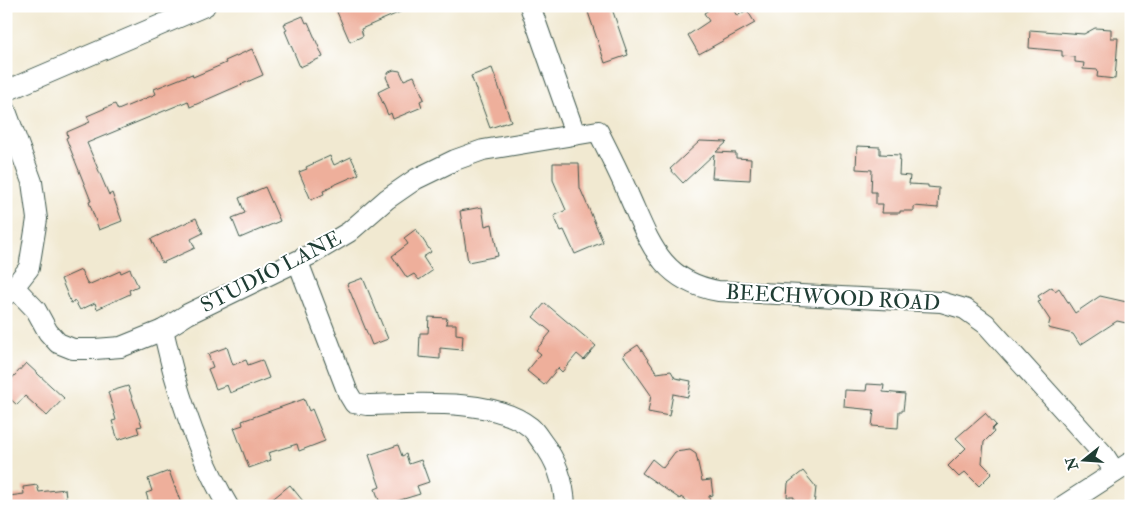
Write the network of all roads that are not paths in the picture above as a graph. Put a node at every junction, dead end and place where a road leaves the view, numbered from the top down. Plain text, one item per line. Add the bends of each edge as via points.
1 (206, 6) edge
2 (530, 6) edge
3 (6, 91) edge
4 (6, 111) edge
5 (598, 131) joint
6 (575, 134) junction
7 (298, 262) junction
8 (10, 291) edge
9 (163, 330) junction
10 (1123, 467) edge
11 (228, 506) edge
12 (565, 506) edge
13 (1063, 506) edge

1 - 3 street
2 - 6 street
4 - 8 street via 32,182 37,219 28,268
5 - 6 street, STUDIO LANE
5 - 10 street, BEECHWOOD ROAD via 652,248 684,281 718,291 941,302 965,309 986,324 1104,455
6 - 7 street, STUDIO LANE via 483,150 455,160 416,179 349,232
7 - 9 street, STUDIO LANE via 188,314
7 - 12 street via 354,403 448,404 506,414 530,427 552,455 562,479
8 - 9 street, STUDIO LANE via 36,310 58,343 73,349 121,347
9 - 11 street via 193,428
10 - 13 street

